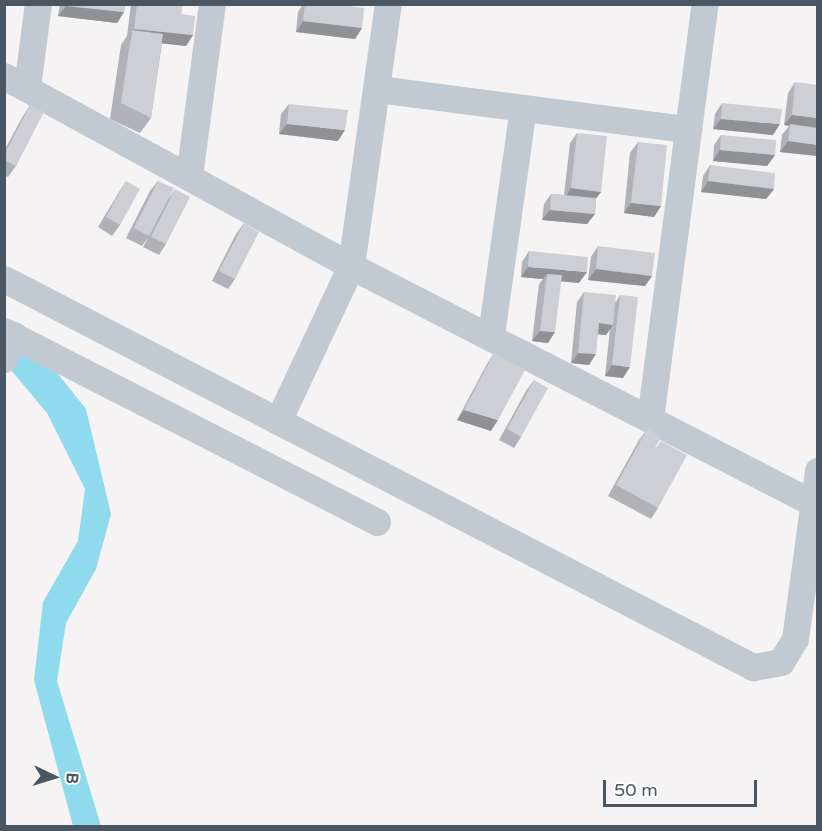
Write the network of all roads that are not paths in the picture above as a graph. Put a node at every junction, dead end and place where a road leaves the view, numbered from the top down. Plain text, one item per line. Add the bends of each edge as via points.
1 (38, 4) edge
2 (212, 4) edge
3 (388, 4) edge
4 (705, 4) edge
5 (16, 82) edge
6 (378, 89) junction
7 (524, 108) junction
8 (688, 129) junction
9 (189, 176) junction
10 (351, 266) junction
11 (4, 279) edge
12 (491, 335) junction
13 (8, 342) edge
14 (650, 419) junction
15 (278, 421) junction
16 (818, 471) edge
17 (813, 503) junction
18 (377, 522) dead end

1 - 5 street
2 - 9 street
3 - 6 street
4 - 8 street
5 - 9 street
6 - 7 street
6 - 10 street
7 - 8 street
7 - 12 street
8 - 14 street
9 - 10 street
10 - 12 street
10 - 15 street
11 - 15 street
12 - 14 street
13 - 18 street
14 - 17 street
15 - 17 street via 753,667 768,667 790,655
16 - 17 street

